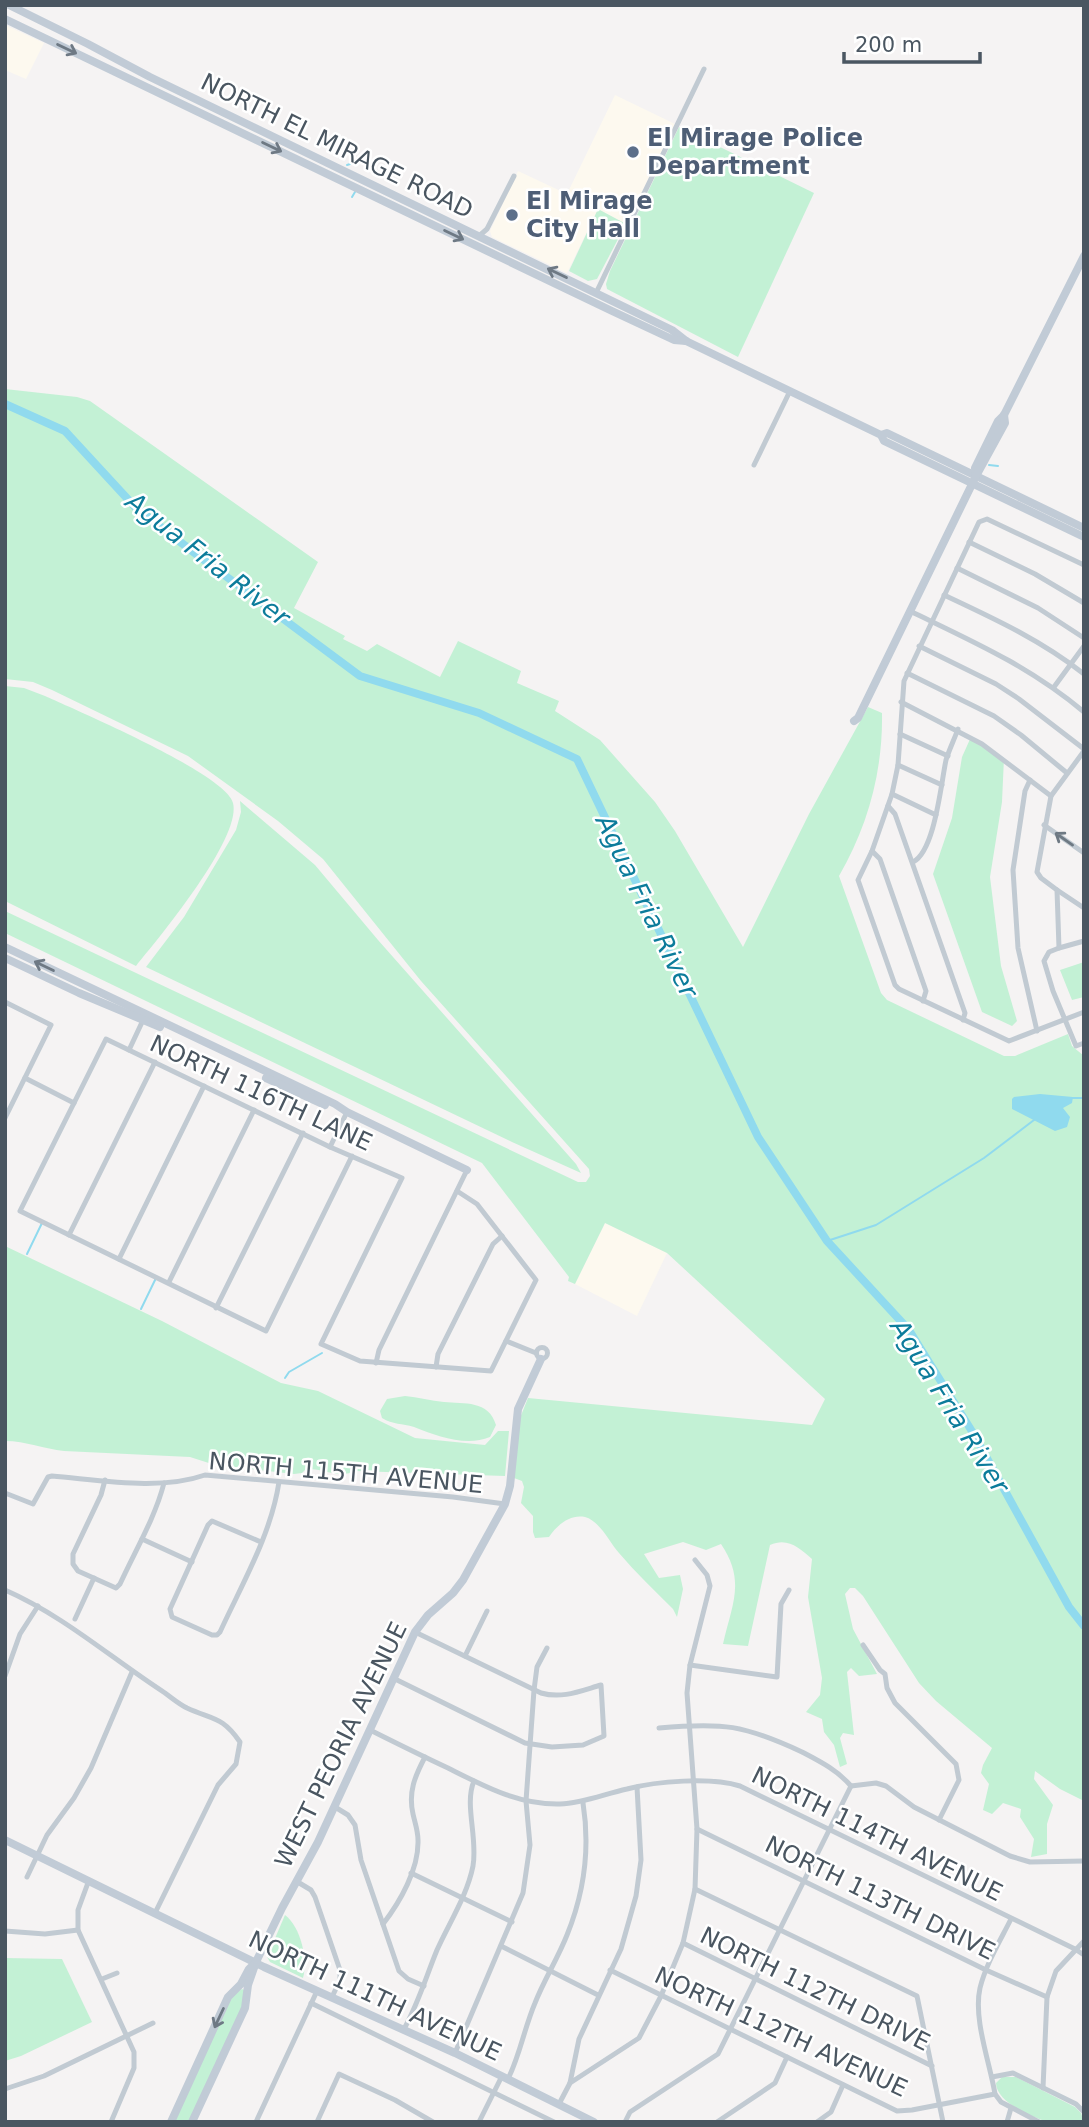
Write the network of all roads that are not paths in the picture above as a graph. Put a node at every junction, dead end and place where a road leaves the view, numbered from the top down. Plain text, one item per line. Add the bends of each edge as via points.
1 (9, 5) edge
2 (5, 19) edge
3 (704, 69) dead end
4 (150, 77) junction
5 (146, 86) junction
6 (254, 127) junction
7 (250, 136) junction
8 (353, 175) junction
9 (514, 176) dead end
10 (348, 184) junction
11 (479, 236) junction
12 (1084, 256) edge
13 (596, 292) junction
14 (592, 301) junction
15 (676, 337) junction
16 (790, 391) junction
17 (754, 465) dead end
18 (974, 480) junction
19 (1084, 528) edge
20 (1084, 537) edge
21 (969, 542) junction
22 (1084, 565) edge
23 (957, 568) junction
24 (944, 595) junction
25 (1084, 603) edge
26 (910, 611) junction
27 (932, 621) junction
28 (1084, 638) edge
29 (919, 646) junction
30 (1084, 646) edge
31 (1072, 664) junction
32 (907, 674) junction
33 (1084, 674) edge
34 (1054, 687) junction
35 (901, 702) junction
36 (1084, 712) edge
37 (854, 721) dead end
38 (958, 729) junction
39 (900, 734) junction
40 (1084, 750) edge
41 (948, 755) junction
42 (898, 765) junction
43 (1067, 773) junction
44 (1030, 780) junction
45 (942, 785) junction
46 (892, 794) junction
47 (1051, 796) junction
48 (888, 806) junction
49 (936, 815) junction
50 (1044, 825) junction
51 (872, 851) junction
52 (1084, 853) edge
53 (913, 862) junction
54 (1057, 890) junction
55 (1084, 908) edge
56 (1084, 941) edge
57 (5, 947) edge
58 (1059, 948) junction
59 (5, 958) edge
60 (923, 1001) junction
61 (5, 1002) edge
62 (1084, 1012) edge
63 (144, 1017) junction
64 (963, 1020) junction
65 (1064, 1020) junction
66 (1037, 1031) junction
67 (1084, 1043) edge
68 (128, 1050) junction
69 (155, 1062) junction
70 (25, 1078) junction
71 (204, 1086) junction
72 (74, 1103) junction
73 (254, 1110) junction
74 (347, 1112) junction
75 (5, 1118) edge
76 (303, 1133) junction
77 (330, 1147) junction
78 (352, 1156) junction
79 (467, 1170) joint
80 (457, 1191) junction
81 (69, 1235) junction
82 (502, 1236) junction
83 (119, 1259) junction
84 (169, 1282) junction
85 (216, 1308) junction
86 (506, 1340) junction
87 (323, 1345) junction
88 (322, 1353) dead end
89 (539, 1356) joint
90 (376, 1363) junction
91 (436, 1367) junction
92 (105, 1480) junction
93 (279, 1482) junction
94 (164, 1483) junction
95 (5, 1493) edge
96 (505, 1504) junction
97 (142, 1539) junction
98 (261, 1542) junction
99 (695, 1560) dead end
100 (192, 1562) junction
101 (94, 1578) junction
102 (5, 1590) edge
103 (789, 1590) dead end
104 (38, 1606) junction
105 (487, 1611) dead end
106 (75, 1619) dead end
107 (415, 1632) junction
108 (863, 1645) dead end
109 (547, 1648) dead end
110 (465, 1656) junction
111 (690, 1665) junction
112 (132, 1672) junction
113 (5, 1676) edge
114 (394, 1678) junction
115 (534, 1690) junction
116 (895, 1703) junction
117 (887, 1710) dead end
118 (690, 1725) junction
119 (659, 1728) dead end
120 (370, 1730) junction
121 (530, 1744) junction
122 (425, 1757) junction
123 (474, 1781) junction
124 (693, 1783) junction
125 (851, 1786) junction
126 (637, 1787) junction
127 (526, 1801) junction
128 (583, 1802) junction
129 (335, 1807) junction
130 (939, 1820) junction
131 (697, 1829) junction
132 (829, 1829) junction
133 (5, 1840) edge
134 (37, 1854) junction
135 (1084, 1861) edge
136 (411, 1873) junction
137 (27, 1877) dead end
138 (804, 1880) junction
139 (89, 1881) junction
140 (296, 1881) junction
141 (695, 1888) junction
142 (462, 1898) junction
143 (141, 1906) junction
144 (155, 1913) junction
145 (136, 1916) dead end
146 (1011, 1919) junction
147 (512, 1922) junction
148 (383, 1924) junction
149 (78, 1930) junction
150 (779, 1930) junction
151 (5, 1931) edge
152 (1084, 1941) edge
153 (683, 1943) junction
154 (500, 1946) junction
155 (1075, 1949) junction
156 (1084, 1955) edge
157 (256, 1962) junction
158 (551, 1970) junction
159 (610, 1970) junction
160 (986, 1970) junction
161 (117, 1973) dead end
162 (756, 1978) junction
163 (102, 1979) junction
164 (424, 1986) junction
165 (317, 1991) junction
166 (598, 1995) junction
167 (661, 1996) junction
168 (332, 1997) junction
169 (1047, 1997) junction
170 (311, 2003) junction
171 (153, 2023) dead end
172 (404, 2029) junction
173 (731, 2029) junction
174 (129, 2035) junction
175 (455, 2053) junction
176 (787, 2057) junction
177 (70, 2063) junction
178 (932, 2066) junction
179 (75, 2072) dead end
180 (992, 2077) junction
181 (505, 2078) junction
182 (570, 2083) junction
183 (843, 2085) junction
184 (1043, 2088) junction
185 (5, 2089) edge
186 (494, 2092) junction
187 (995, 2095) junction
188 (559, 2104) junction
189 (940, 2106) junction
190 (1012, 2108) junction
191 (1084, 2112) edge
192 (318, 2121) edge
193 (111, 2122) edge
194 (171, 2122) edge
195 (192, 2122) edge
196 (256, 2122) edge
197 (433, 2122) edge
198 (479, 2122) edge
199 (554, 2122) edge
200 (594, 2122) edge
201 (625, 2122) edge
202 (718, 2122) edge
203 (817, 2122) edge
204 (943, 2122) edge
205 (1007, 2122) edge
206 (1039, 2122) edge

1 - 4 street, NORTH EL MIRAGE ROAD
2 -> 5 street, NORTH EL MIRAGE ROAD
3 - 13 street
4 - 5 street
4 - 6 street, NORTH EL MIRAGE ROAD
5 - 7 street, NORTH EL MIRAGE ROAD
6 - 7 street
6 - 8 street, NORTH EL MIRAGE ROAD
7 -> 10 street, NORTH EL MIRAGE ROAD
8 - 10 street
8 - 11 street, NORTH EL MIRAGE ROAD
9 - 11 street
10 -> 14 street, NORTH EL MIRAGE ROAD
13 -> 11 street, NORTH EL MIRAGE ROAD
12 - 18 street
13 - 14 street
13 - 15 street, NORTH EL MIRAGE ROAD
14 - 15 street, NORTH EL MIRAGE ROAD
15 - 16 street, NORTH EL MIRAGE ROAD
16 - 17 street
16 - 18 street, NORTH EL MIRAGE ROAD via 881,435 884,441
18 - 19 street, NORTH EL MIRAGE ROAD
18 - 20 street, NORTH EL MIRAGE ROAD
18 - 26 street
21 - 22 street via 987,519
21 - 23 street
21 - 25 street
23 - 24 street
23 - 28 street via 1038,608
24 - 27 street
24 - 31 street via 1003,622
26 - 27 street
26 - 37 street
27 - 29 street
27 - 34 street
29 - 32 street
29 - 40 street via 1003,689
30 - 31 street
31 - 33 street
31 - 34 street
32 - 35 street
32 - 43 street via 994,716
34 - 36 street
35 - 38 street
35 - 39 street
38 - 41 street
38 - 44 street
39 - 41 street
39 - 42 street
40 - 43 street
41 - 45 street
42 - 45 street
42 - 46 street
43 - 47 street
44 - 47 street
44 - 66 street via 1013,870 1018,948
45 - 49 street
46 - 48 street
46 - 49 street
47 - 50 street
48 - 51 street
48 - 53 street
49 - 53 street via 922,853
52 -> 50 street
50 - 54 street via 1037,872
51 - 60 street via 880,859 926,991
51 - 60 street via 858,880 895,985
53 - 64 street via 965,1013
54 - 55 street
54 - 58 street
56 - 58 street
63 -> 57 street
58 - 65 street via 1049,952 1044,961
59 - 63 street
60 - 64 street
61 - 70 street via 51,1025
62 - 65 street
63 - 68 street
63 - 74 street
64 - 66 street via 1009,1041
65 - 66 street
65 - 67 street via 1076,1046
68 - 69 street, NORTH 116TH LANE
68 - 72 street, NORTH 116TH LANE via 106,1039
69 - 71 street, NORTH 116TH LANE
69 - 81 street
70 - 72 street
70 - 75 street
71 - 73 street, NORTH 116TH LANE
71 - 83 street
72 - 81 street via 20,1211
73 - 76 street, NORTH 116TH LANE
73 - 84 street
74 - 77 street
74 - 79 street
76 - 77 street, NORTH 116TH LANE
76 - 85 street
77 - 78 street, NORTH 116TH LANE
78 - 85 street via 266,1331
78 - 87 street, NORTH 116TH LANE via 402,1178
79 - 80 street
80 - 82 street via 477,1204
80 - 90 street
81 - 83 street
82 - 86 street via 536,1280
82 - 91 street via 493,1244 438,1354
83 - 84 street
84 - 85 street
86 - 89 street
86 - 91 street via 491,1371
87 - 88 street
87 - 90 street via 354,1360
89 - 96 street, WEST PEORIA AVENUE via 517,1409
90 - 91 street
92 - 94 street, NORTH 115TH AVENUE
92 - 95 street, NORTH 115TH AVENUE via 48,1477 33,1504
92 - 101 street via 73,1554 78,1571
93 - 94 street, NORTH 115TH AVENUE via 205,1475
93 - 96 street, NORTH 115TH AVENUE
93 - 98 street
94 - 97 street
96 - 107 street, WEST PEORIA AVENUE via 463,1580
97 - 100 street
97 - 101 street via 116,1588
98 - 100 street via 212,1521
98 - 100 street via 217,1635 170,1614
99 - 111 street via 710,1586
101 - 106 street
102 - 104 street
103 - 111 street via 781,1604 777,1677
104 - 112 street
104 - 113 street via 20,1634
105 - 110 street
107 - 110 street
107 - 114 street, WEST PEORIA AVENUE
108 - 116 street via 885,1674
109 - 115 street via 537,1667
110 - 115 street
111 - 118 street
112 - 134 street via 91,1768
112 - 144 street via 187,1708 229,1726 240,1742 236,1764 218,1784
114 - 120 street, WEST PEORIA AVENUE
114 - 121 street
115 - 121 street
115 - 121 street via 564,1696 601,1685 604,1736 583,1745 552,1748
116 - 117 street
116 - 130 street via 956,1764 959,1780
118 - 119 street
118 - 124 street
118 - 125 street via 725,1725 763,1734 832,1768
120 - 122 street, NORTH 114TH AVENUE
120 - 129 street, WEST PEORIA AVENUE
121 - 127 street
122 - 123 street, NORTH 114TH AVENUE
122 - 136 street via 411,1789 418,1839
123 - 127 street, NORTH 114TH AVENUE
123 - 142 street via 469,1794 474,1853
124 - 126 street, NORTH 114TH AVENUE
124 - 131 street
124 - 132 street, NORTH 114TH AVENUE via 740,1786
125 - 130 street via 886,1786
125 - 132 street
126 - 128 street, NORTH 114TH AVENUE
126 - 159 street via 641,1860 636,1896
127 - 128 street, NORTH 114TH AVENUE
127 - 147 street via 529,1862
128 - 158 street via 586,1843 581,1891
129 - 140 street, WEST PEORIA AVENUE
129 - 148 street via 355,1825 361,1860
130 - 135 street via 1030,1862
131 - 138 street, NORTH 113TH DRIVE
131 - 141 street
132 - 138 street
132 - 146 street, NORTH 114TH AVENUE
133 - 134 street, NORTH 111TH AVENUE
134 - 137 street
134 - 139 street, NORTH 111TH AVENUE
136 - 142 street
136 - 148 street
138 - 150 street
138 - 160 street, NORTH 113TH DRIVE
139 - 143 street, NORTH 111TH AVENUE
139 - 149 street via 78,1910
140 - 157 street, WEST PEORIA AVENUE
140 - 168 street via 313,1892 340,1970
141 - 150 street
141 - 153 street
142 - 147 street
142 - 164 street
143 - 144 street, NORTH 111TH AVENUE
143 - 145 street
144 - 157 street, NORTH 111TH AVENUE
146 - 155 street, NORTH 114TH AVENUE
146 - 160 street
147 - 154 street
148 - 164 street via 399,1971
149 - 151 street via 45,1934
149 - 163 street
150 - 162 street
150 - 178 street via 917,1996
152 - 155 street
153 - 162 street, NORTH 112TH DRIVE
153 - 167 street
154 - 158 street
154 - 175 street
155 - 156 street, NORTH 114TH AVENUE
155 - 169 street via 1056,1970
157 - 165 street, NORTH 111TH AVENUE
157 -> 194 street, WEST PEORIA AVENUE via 228,1997
157 - 195 street, WEST PEORIA AVENUE via 245,2008
158 - 166 street
158 - 181 street via 535,2002 519,2057
159 - 166 street
159 - 167 street, NORTH 112TH AVENUE
160 - 169 street, NORTH 113TH DRIVE
160 - 180 street via 978,2012
161 - 163 street
162 - 173 street
162 - 178 street, NORTH 112TH DRIVE
163 - 174 street
164 - 172 street
165 - 168 street, NORTH 111TH AVENUE
165 - 170 street
166 - 182 street via 579,2039
167 - 173 street, NORTH 112TH AVENUE
167 - 182 street via 639,2038
168 - 172 street, NORTH 111TH AVENUE
169 - 184 street
170 - 186 street, NORTH 111TH AVENUE
170 - 196 street
171 - 174 street
172 - 175 street, NORTH 111TH AVENUE
173 - 176 street, NORTH 112TH AVENUE
173 - 201 street via 718,2054 630,2112
174 - 177 street
174 - 193 street via 134,2068
175 - 181 street, NORTH 111TH AVENUE
176 - 183 street, NORTH 112TH AVENUE
176 - 202 street via 775,2083
177 - 179 street
177 - 185 street
178 - 189 street
180 - 184 street via 1013,2073
180 - 187 street
181 - 186 street
181 - 188 street, NORTH 111TH AVENUE
182 - 188 street
183 - 189 street, NORTH 112TH AVENUE via 897,2111
183 - 203 street via 831,2112
184 - 191 street
186 - 198 street
186 - 199 street, NORTH 111TH AVENUE
187 - 189 street, NORTH 112TH AVENUE
187 - 190 street
188 - 200 street, NORTH 111TH AVENUE
189 - 204 street
190 - 205 street
190 - 206 street
192 - 197 street via 340,2074

